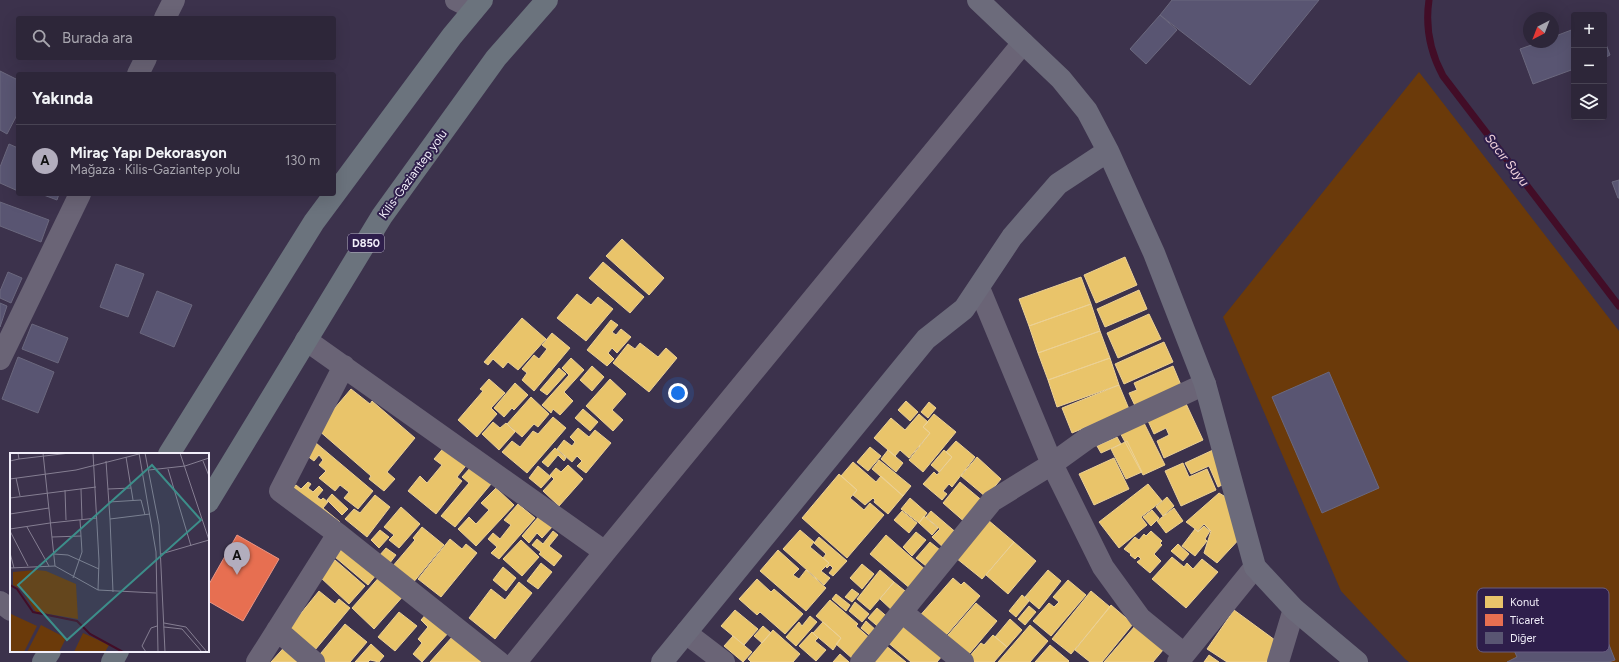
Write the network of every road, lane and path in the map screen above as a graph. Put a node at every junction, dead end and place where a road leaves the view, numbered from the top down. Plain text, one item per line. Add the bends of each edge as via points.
1 (174, 0) edge
2 (547, 0) edge
3 (978, 0) edge
4 (471, 3) edge
5 (166, 16) edge
6 (1023, 43) junction
7 (145, 60) edge
8 (139, 72) edge
9 (1108, 151) junction
10 (336, 192) edge
11 (79, 196) edge
12 (333, 196) edge
13 (979, 288) junction
14 (306, 340) junction
15 (0, 359) edge
16 (344, 366) junction
17 (1205, 384) junction
18 (170, 453) edge
19 (1052, 464) junction
20 (209, 500) edge
21 (338, 534) junction
22 (605, 552) junction
23 (1255, 567) junction
24 (0, 602) edge
25 (10, 609) edge
26 (1294, 609) junction
27 (902, 612) junction
28 (277, 630) junction
29 (686, 633) junction
30 (49, 652) edge
31 (117, 652) edge
32 (1181, 658) edge
33 (43, 662) edge
34 (112, 662) edge
35 (257, 662) edge
36 (314, 662) edge
37 (499, 662) edge
38 (516, 662) edge
39 (662, 662) edge
40 (724, 662) edge
41 (861, 662) edge
42 (963, 662) edge
43 (1278, 662) edge
44 (1357, 662) edge

1 - 5 street
2 - 14 highway, Kilis-Gaziantep yolu / D850 via 496,58 382,216
3 - 6 street
4 - 10 highway via 452,36
6 - 9 street via 1061,79 1087,111
6 - 22 street
7 - 8 street
9 - 13 street via 1058,184 1012,237
9 - 17 street via 1154,253
11 - 15 street
12 - 18 highway via 314,222
13 - 19 street
13 - 29 street via 964,309 926,339
14 - 16 street
14 - 20 highway, Kilis-Gaziantep yolu / D850
16 - 21 street via 280,491
16 - 22 street
17 - 19 street via 1088,438
17 - 23 street
19 - 27 street via 992,501
19 - 32 street via 1103,567 1140,618
21 - 28 street
21 - 37 street
22 - 38 street
23 - 26 street
23 - 32 street
24 - 25 street
26 - 43 street
26 - 44 street
27 - 41 street
27 - 42 street
28 - 35 street
28 - 36 street
29 - 39 street
29 - 40 street
30 - 33 highway
31 - 34 highway

